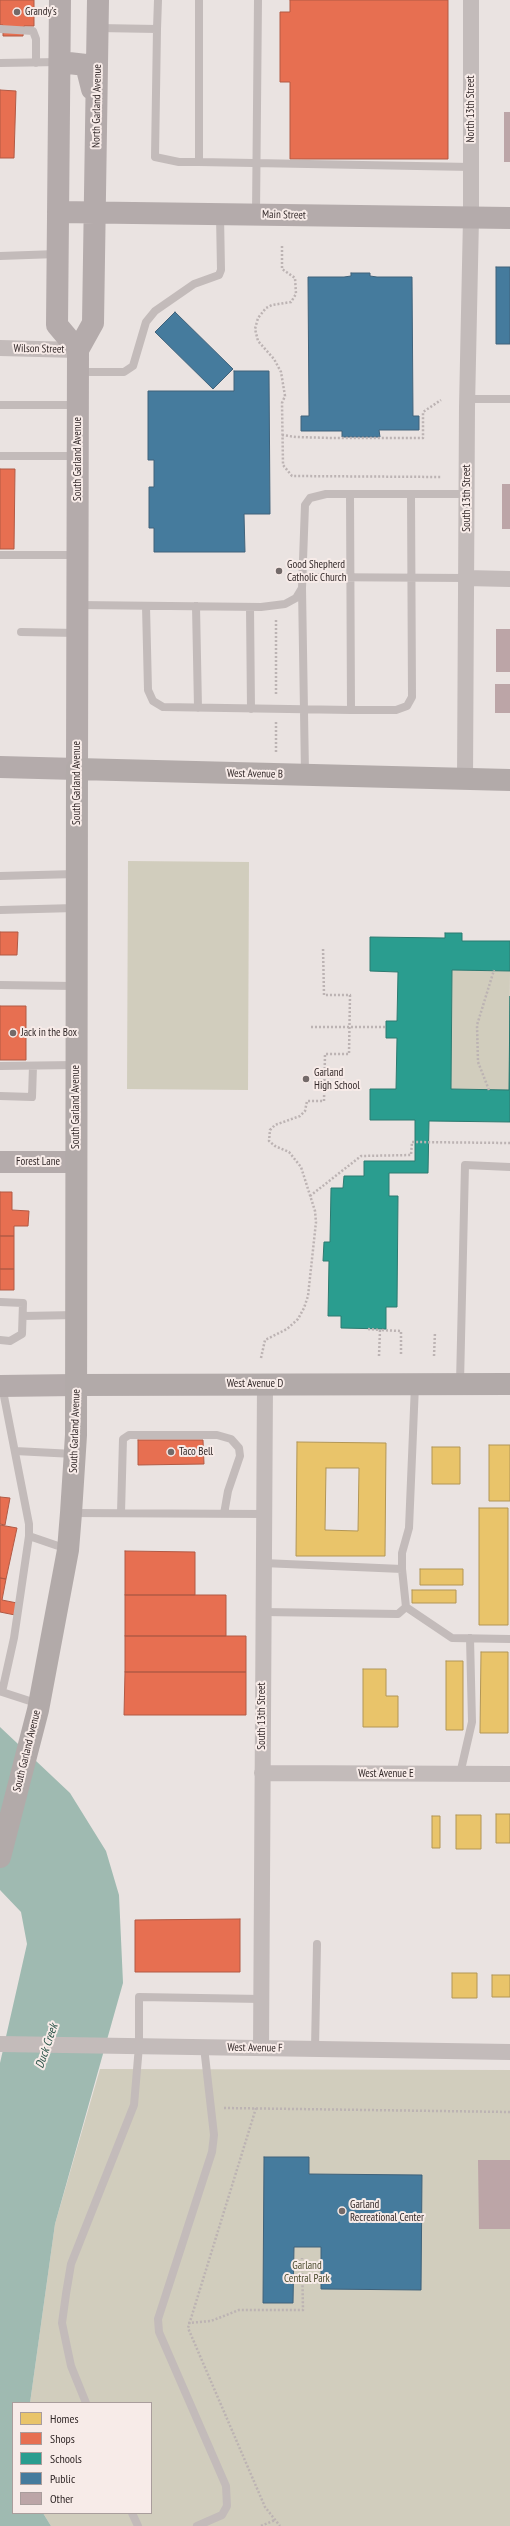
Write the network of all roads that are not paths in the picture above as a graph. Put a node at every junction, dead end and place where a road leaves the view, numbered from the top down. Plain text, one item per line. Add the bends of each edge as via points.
1 (60, 0) edge
2 (98, 0) edge
3 (158, 0) edge
4 (199, 0) edge
5 (258, 0) edge
6 (471, 0) edge
7 (98, 28) junction
8 (0, 29) edge
9 (158, 29) junction
10 (60, 62) junction
11 (0, 63) edge
12 (36, 63) junction
13 (96, 113) junction
14 (199, 162) junction
15 (257, 164) junction
16 (471, 167) junction
17 (58, 212) junction
18 (95, 213) junction
19 (220, 214) junction
20 (256, 214) junction
21 (471, 218) junction
22 (510, 218) edge
23 (58, 254) junction
24 (0, 256) edge
25 (0, 348) edge
26 (78, 350) junction
27 (79, 372) junction
28 (510, 398) edge
29 (467, 399) junction
30 (0, 405) edge
31 (79, 405) junction
32 (0, 456) edge
33 (78, 456) junction
34 (350, 494) junction
35 (411, 494) junction
36 (467, 494) junction
37 (0, 555) edge
38 (78, 555) junction
39 (303, 577) junction
40 (351, 578) junction
41 (411, 578) junction
42 (466, 578) junction
43 (510, 579) edge
44 (302, 588) junction
45 (78, 605) junction
46 (146, 606) junction
47 (196, 606) junction
48 (250, 607) junction
49 (22, 632) dead end
50 (78, 633) junction
51 (198, 708) junction
52 (252, 709) junction
53 (304, 710) junction
54 (351, 710) junction
55 (0, 767) edge
56 (77, 769) junction
57 (305, 775) junction
58 (465, 779) junction
59 (510, 780) edge
60 (77, 874) junction
61 (0, 876) edge
62 (77, 908) junction
63 (0, 910) edge
64 (0, 985) edge
65 (76, 986) junction
66 (76, 1065) junction
67 (0, 1066) edge
68 (32, 1066) junction
69 (0, 1096) edge
70 (0, 1162) edge
71 (75, 1162) junction
72 (510, 1167) edge
73 (0, 1302) edge
74 (76, 1315) junction
75 (23, 1316) junction
76 (0, 1340) edge
77 (415, 1383) junction
78 (265, 1384) junction
79 (460, 1384) junction
80 (510, 1384) edge
81 (76, 1385) junction
82 (1, 1386) edge
83 (15, 1451) junction
84 (75, 1454) junction
85 (71, 1513) junction
86 (121, 1513) junction
87 (224, 1514) junction
88 (263, 1514) junction
89 (29, 1536) junction
90 (68, 1550) junction
91 (263, 1563) junction
92 (402, 1569) junction
93 (406, 1607) junction
94 (263, 1612) junction
95 (470, 1638) junction
96 (510, 1639) edge
97 (39, 1707) junction
98 (262, 1773) junction
99 (460, 1774) junction
100 (510, 1774) edge
101 (0, 1857) edge
102 (317, 1944) dead end
103 (262, 1999) junction
104 (2, 2044) edge
105 (139, 2046) junction
106 (204, 2047) junction
107 (261, 2048) junction
108 (315, 2049) junction
109 (510, 2052) edge
110 (86, 2402) edge
111 (132, 2514) edge
112 (138, 2526) edge
113 (197, 2526) edge

1 - 10 main road
2 - 7 main road, North Garland Avenue
3 - 9 lane
4 - 14 lane
5 - 15 lane
6 - 16 street, North 13th Street
7 - 9 lane
7 - 13 main road, North Garland Avenue
8 - 12 lane via 33,31 36,39
9 - 14 lane via 155,157 179,162
10 - 12 lane
10 - 13 main road via 86,65
10 - 17 main road
11 - 12 lane
13 - 18 main road, North Garland Avenue
14 - 15 lane
15 - 16 lane
15 - 20 lane
16 - 21 street, North 13th Street
17 - 18 main road, Main Street
17 - 23 main road
18 - 19 main road, Main Street
18 - 26 main road via 93,323
19 - 20 main road, Main Street
19 - 27 lane via 219,275 194,284 155,311 146,322 133,366 124,372
20 - 21 main road, Main Street
21 - 22 main road, Main Street
21 - 29 street, South 13th Street
23 - 24 lane
23 - 26 main road via 58,325
25 - 26 street, Wilson Street
26 - 27 main road, South Garland Avenue
27 - 31 main road, South Garland Avenue
28 - 29 lane
29 - 36 street, South 13th Street
30 - 31 lane
31 - 33 main road, South Garland Avenue
32 - 33 lane
33 - 38 main road, South Garland Avenue
34 - 35 lane
34 - 39 lane via 326,494 310,498 305,505
34 - 40 lane
35 - 36 lane
35 - 41 lane
36 - 42 street, South 13th Street
37 - 38 lane
38 - 45 main road, South Garland Avenue
39 - 40 lane
39 - 44 lane
40 - 41 lane
40 - 54 lane
41 - 42 lane
41 - 54 lane via 412,697 407,706 396,710
42 - 43 street
42 - 58 street, South 13th Street
44 - 48 lane via 296,598 285,604
44 - 53 lane
45 - 46 lane
45 - 50 main road, South Garland Avenue
46 - 47 lane
46 - 51 lane via 148,690 153,701 163,707
47 - 48 lane
47 - 51 lane
48 - 52 lane
49 - 50 lane
50 - 56 main road, South Garland Avenue
51 - 52 lane
52 - 53 lane
53 - 54 lane
53 - 57 lane
55 - 56 main road, West Avenue B
56 - 57 main road, West Avenue B
56 - 60 main road, South Garland Avenue
57 - 58 main road, West Avenue B
58 - 59 main road, West Avenue B
60 - 61 lane
60 - 62 main road, South Garland Avenue
62 - 63 lane
62 - 65 main road, South Garland Avenue
64 - 65 lane
65 - 66 main road, South Garland Avenue
66 - 68 lane
66 - 71 main road, South Garland Avenue
67 - 68 lane
68 - 69 lane via 32,1096
70 - 71 main road, Forest Lane
71 - 74 main road, South Garland Avenue
72 - 79 lane via 465,1165
73 - 75 lane via 23,1303
74 - 75 lane
74 - 81 main road, South Garland Avenue
75 - 76 lane via 22,1334 10,1340
77 - 78 main road, West Avenue D
77 - 79 main road, West Avenue D
77 - 92 lane via 409,1528 402,1553
78 - 81 main road, West Avenue D
78 - 88 street, South 13th Street
79 - 80 main road, West Avenue D
81 - 82 main road, West Avenue D
81 - 84 main road, South Garland Avenue
82 - 83 lane
83 - 84 lane
83 - 89 lane
84 - 85 main road, South Garland Avenue
85 - 86 lane
85 - 90 main road, South Garland Avenue
86 - 87 lane
86 - 87 lane via 123,1439 129,1434 217,1435 231,1439 239,1448 240,1456 228,1491
87 - 88 lane
88 - 91 street, South 13th Street
89 - 90 lane
89 - 97 lane via 14,1638 2,1692
90 - 97 main road, South Garland Avenue
91 - 92 lane
91 - 94 street, South 13th Street
92 - 93 lane
93 - 94 lane via 398,1614
93 - 95 lane via 452,1638
94 - 98 street, South 13th Street
95 - 96 lane
95 - 99 lane via 472,1722
97 - 101 main road, South Garland Avenue
98 - 99 street, West Avenue E
98 - 103 street, South 13th Street
99 - 100 street, West Avenue E
102 - 108 lane
103 - 105 lane via 139,1997
103 - 107 street, South 13th Street
104 - 105 street, West Avenue F
105 - 106 street, West Avenue F
105 - 110 lane via 134,2105 71,2264 66,2294 62,2323 71,2366
106 - 107 street, West Avenue F
106 - 113 lane via 214,2135 212,2152 158,2319 159,2332 226,2486 227,2506 222,2515
107 - 108 street, West Avenue F
108 - 109 street, West Avenue F
111 - 112 lane

